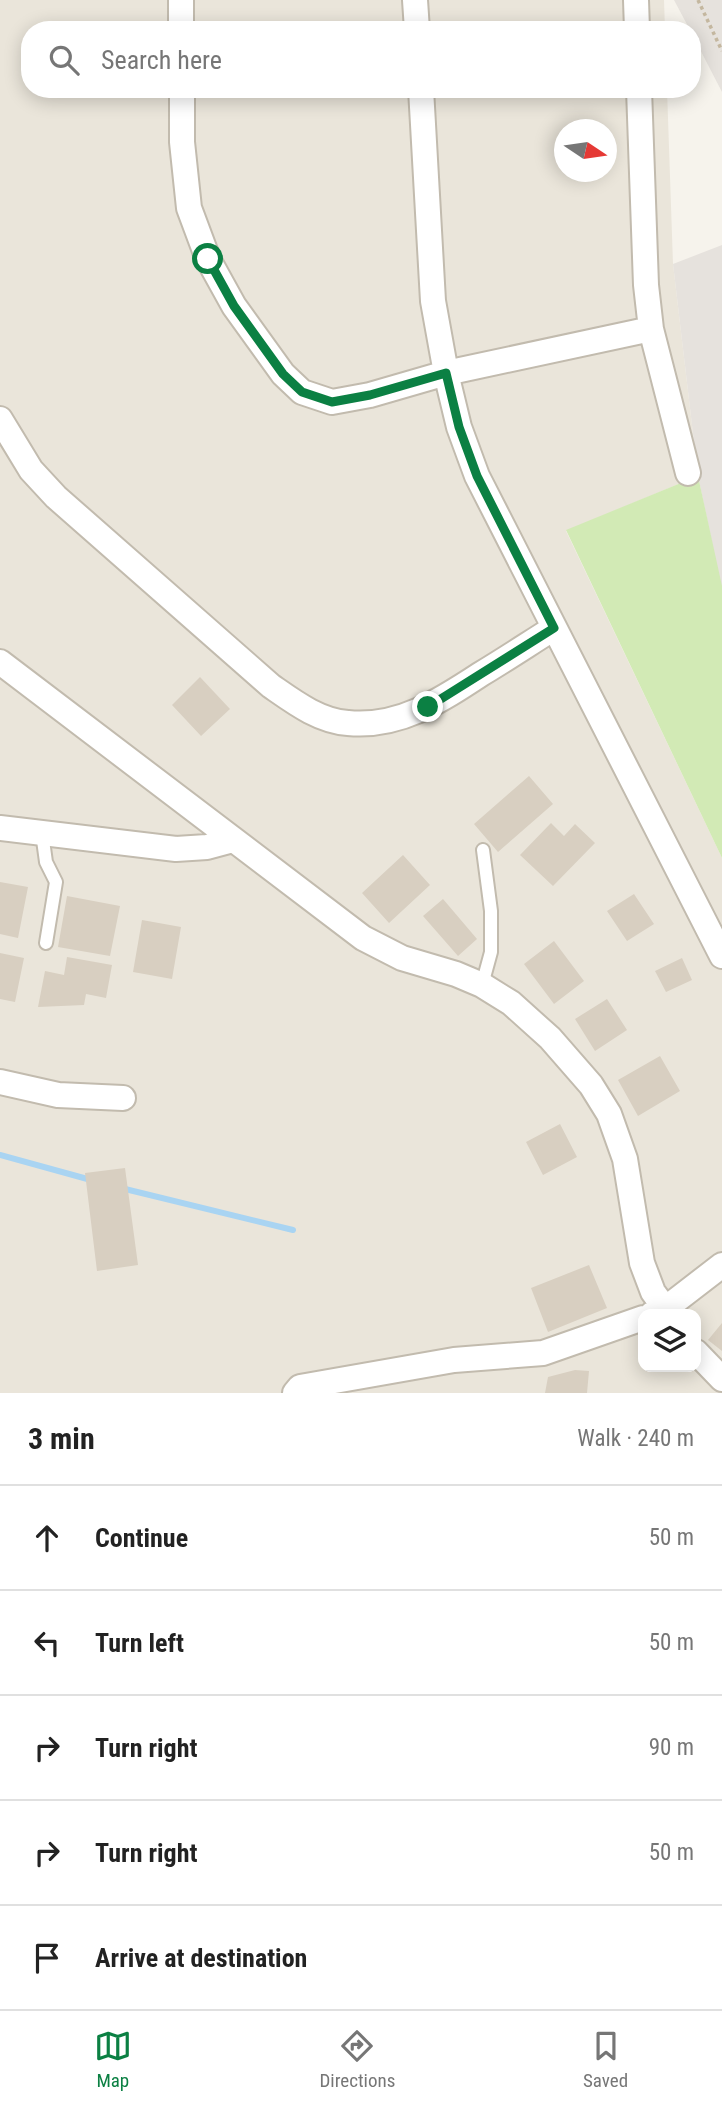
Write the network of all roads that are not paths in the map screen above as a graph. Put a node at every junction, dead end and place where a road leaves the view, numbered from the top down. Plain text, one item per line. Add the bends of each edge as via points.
1 (181, 0) edge
2 (415, 0) edge
3 (636, 0) edge
4 (181, 21) edge
5 (416, 21) edge
6 (637, 21) edge
7 (182, 98) edge
8 (422, 98) edge
9 (639, 98) edge
10 (651, 330) junction
11 (446, 373) junction
12 (0, 419) edge
13 (688, 473) dead end
14 (554, 628) junction
15 (0, 662) edge
16 (0, 828) edge
17 (42, 833) junction
18 (233, 840) junction
19 (483, 850) dead end
20 (46, 943) dead end
21 (722, 956) edge
22 (482, 985) junction
23 (0, 1082) edge
24 (123, 1098) dead end
25 (722, 1265) edge
26 (656, 1309) edge
27 (664, 1309) edge
28 (638, 1320) edge
29 (701, 1357) edge
30 (722, 1379) edge
31 (295, 1393) edge

1 - 4 street
2 - 5 street
3 - 6 street
7 - 11 street via 189,208 208,259 234,306 283,374 302,392 332,402
8 - 11 street via 433,301
9 - 10 street
10 - 11 street
10 - 13 street
11 - 14 street via 477,476
12 - 14 street via 31,470 56,497 271,686 325,717 347,723 404,718
14 - 21 street
15 - 18 street
16 - 17 street
17 - 18 street via 176,849 207,848
17 - 20 lane via 46,862 56,882
18 - 22 street via 384,950
19 - 22 lane via 491,952
22 - 26 street via 550,1038 592,1085 609,1114 625,1159 642,1263
23 - 24 street via 58,1095
25 - 27 street
28 - 31 street via 542,1353 454,1360 300,1387
29 - 30 street

